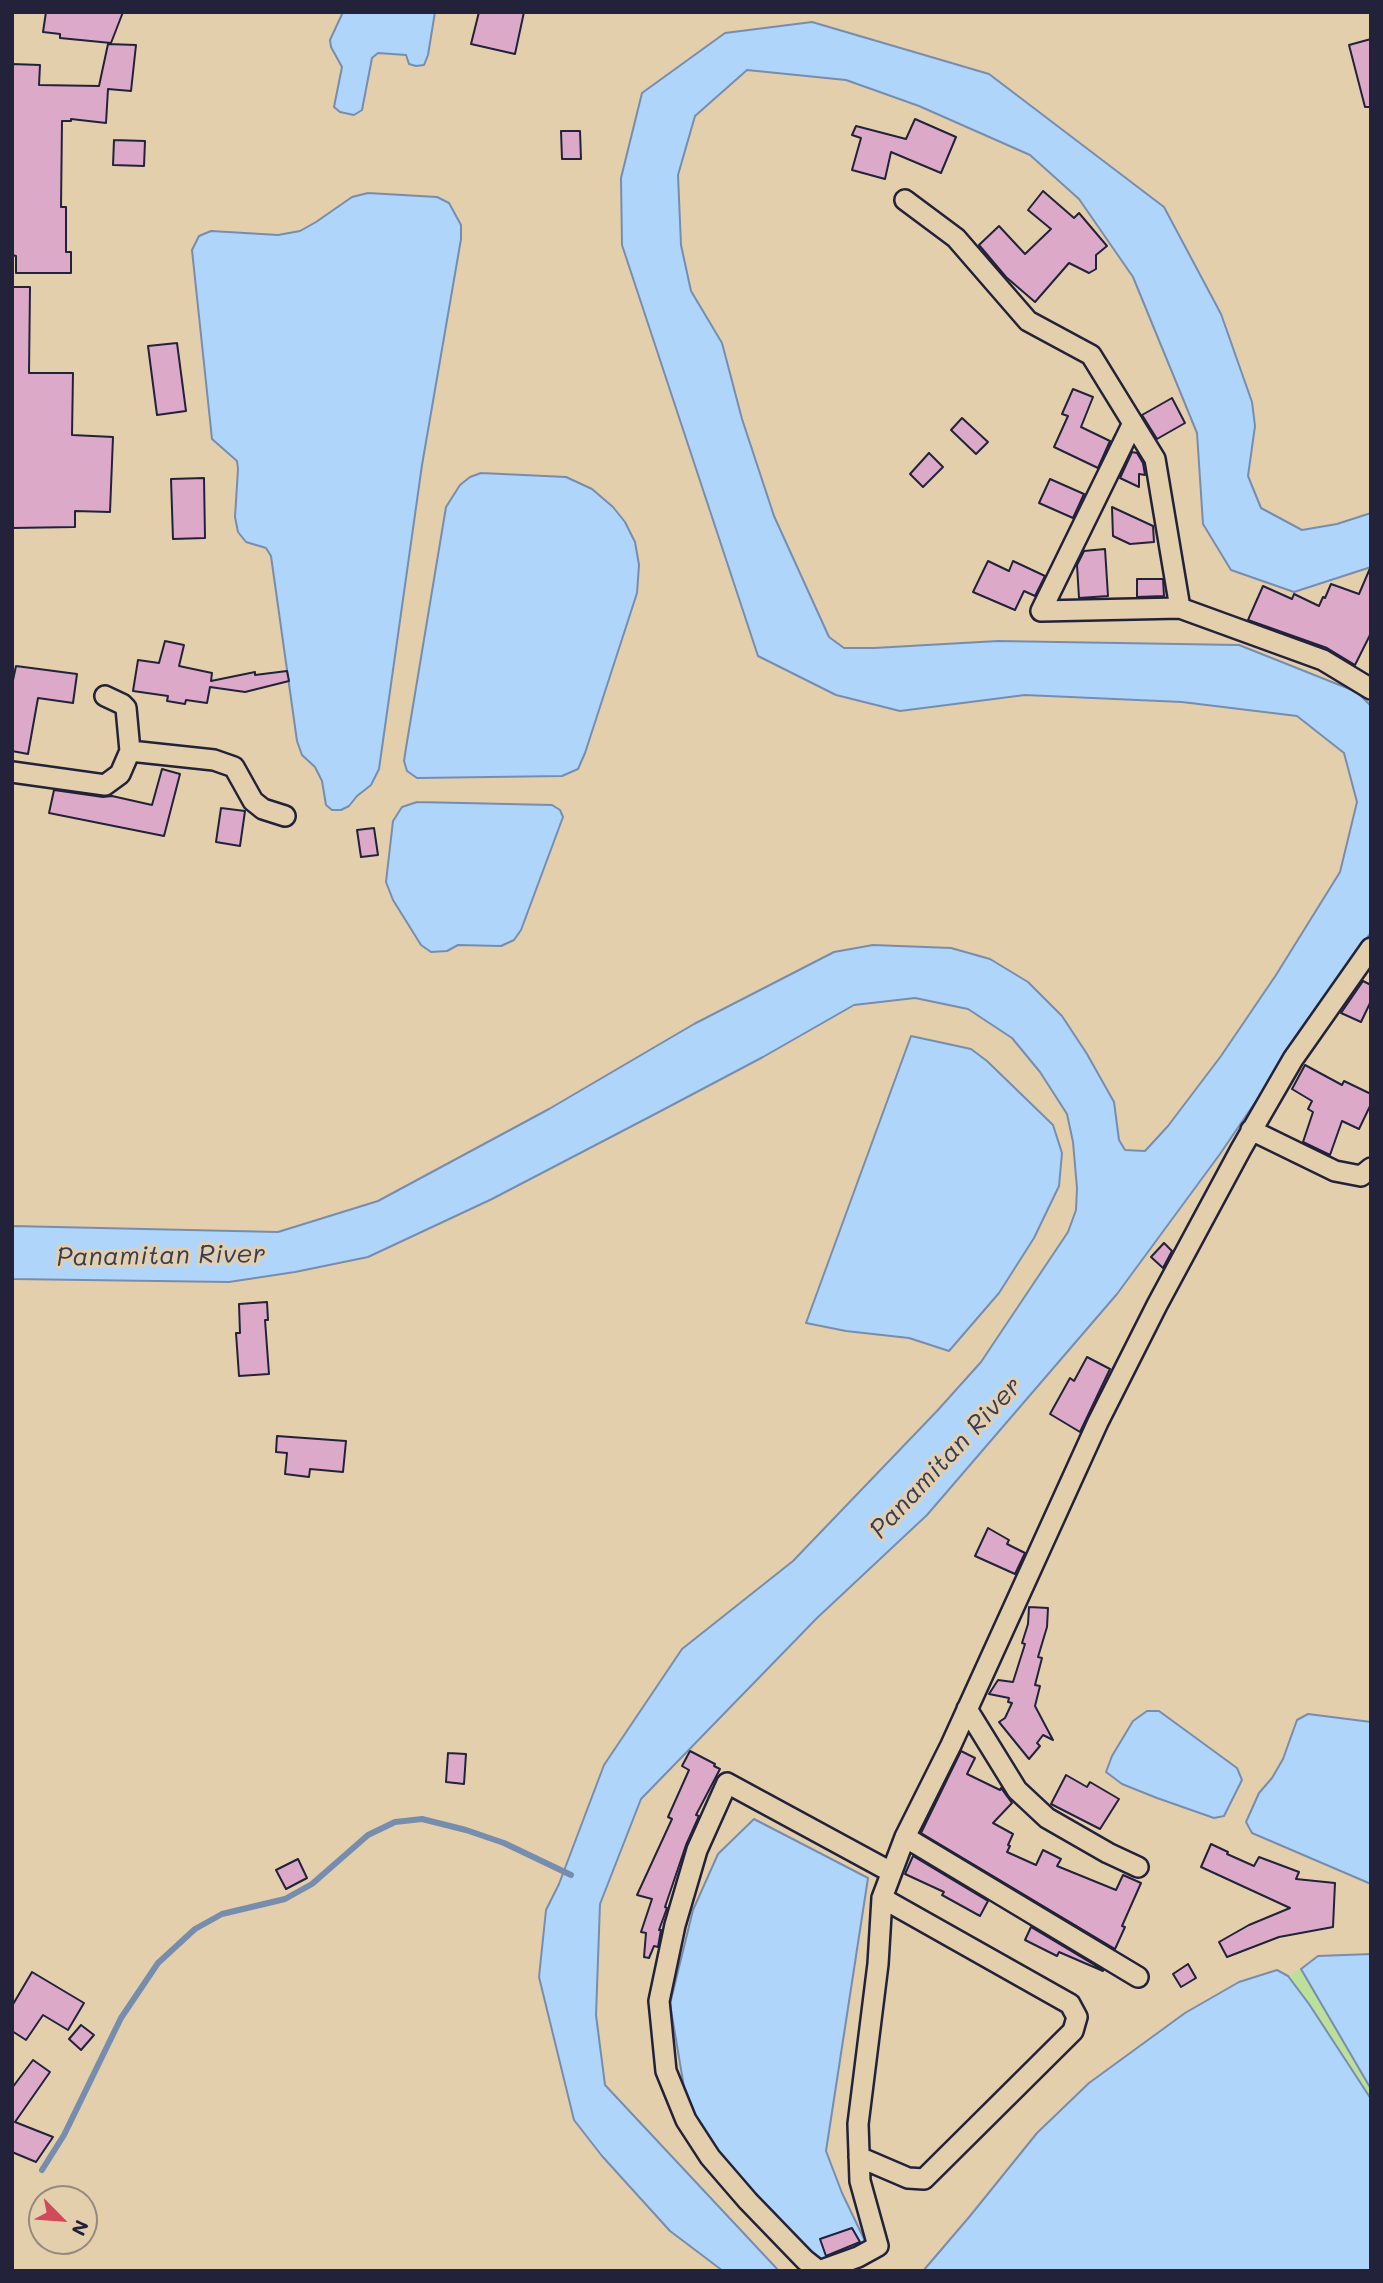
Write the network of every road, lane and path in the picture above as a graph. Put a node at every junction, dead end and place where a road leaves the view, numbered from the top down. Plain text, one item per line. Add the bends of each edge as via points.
1 (905, 200) dead end
2 (1133, 423) junction
3 (1180, 608) junction
4 (1371, 689) edge
5 (105, 696) dead end
6 (130, 751) junction
7 (12, 772) edge
8 (285, 816) dead end
9 (1371, 948) edge
10 (1251, 1130) junction
11 (1371, 1168) edge
12 (967, 1709) junction
13 (905, 1837) junction
14 (1138, 1867) dead end
15 (891, 1872) junction
16 (882, 1898) junction
17 (1138, 1977) dead end
18 (859, 2157) junction

1 - 2 street via 956,238 1028,321 1091,355
2 - 3 street via 1155,458
2 - 3 street via 1041,611
3 - 4 street via 1323,660
5 - 6 street via 126,708
6 - 7 street via 120,774 105,786
6 - 8 street via 214,760 234,767 253,801
9 - 10 street via 1293,1059
10 - 11 street via 1335,1171 1361,1176
10 - 12 street via 1098,1422
12 - 13 street
12 - 14 street via 1017,1790 1047,1818
13 - 15 street
13 - 17 street
15 - 16 street
15 - 18 street via 727,1783 697,1850 659,2001 666,2071 686,2120 748,2201 819,2271 878,2246 860,2181
16 - 18 street via 858,2124
16 - 18 street via 1070,2004 1077,2017 1073,2032 924,2179 908,2178

